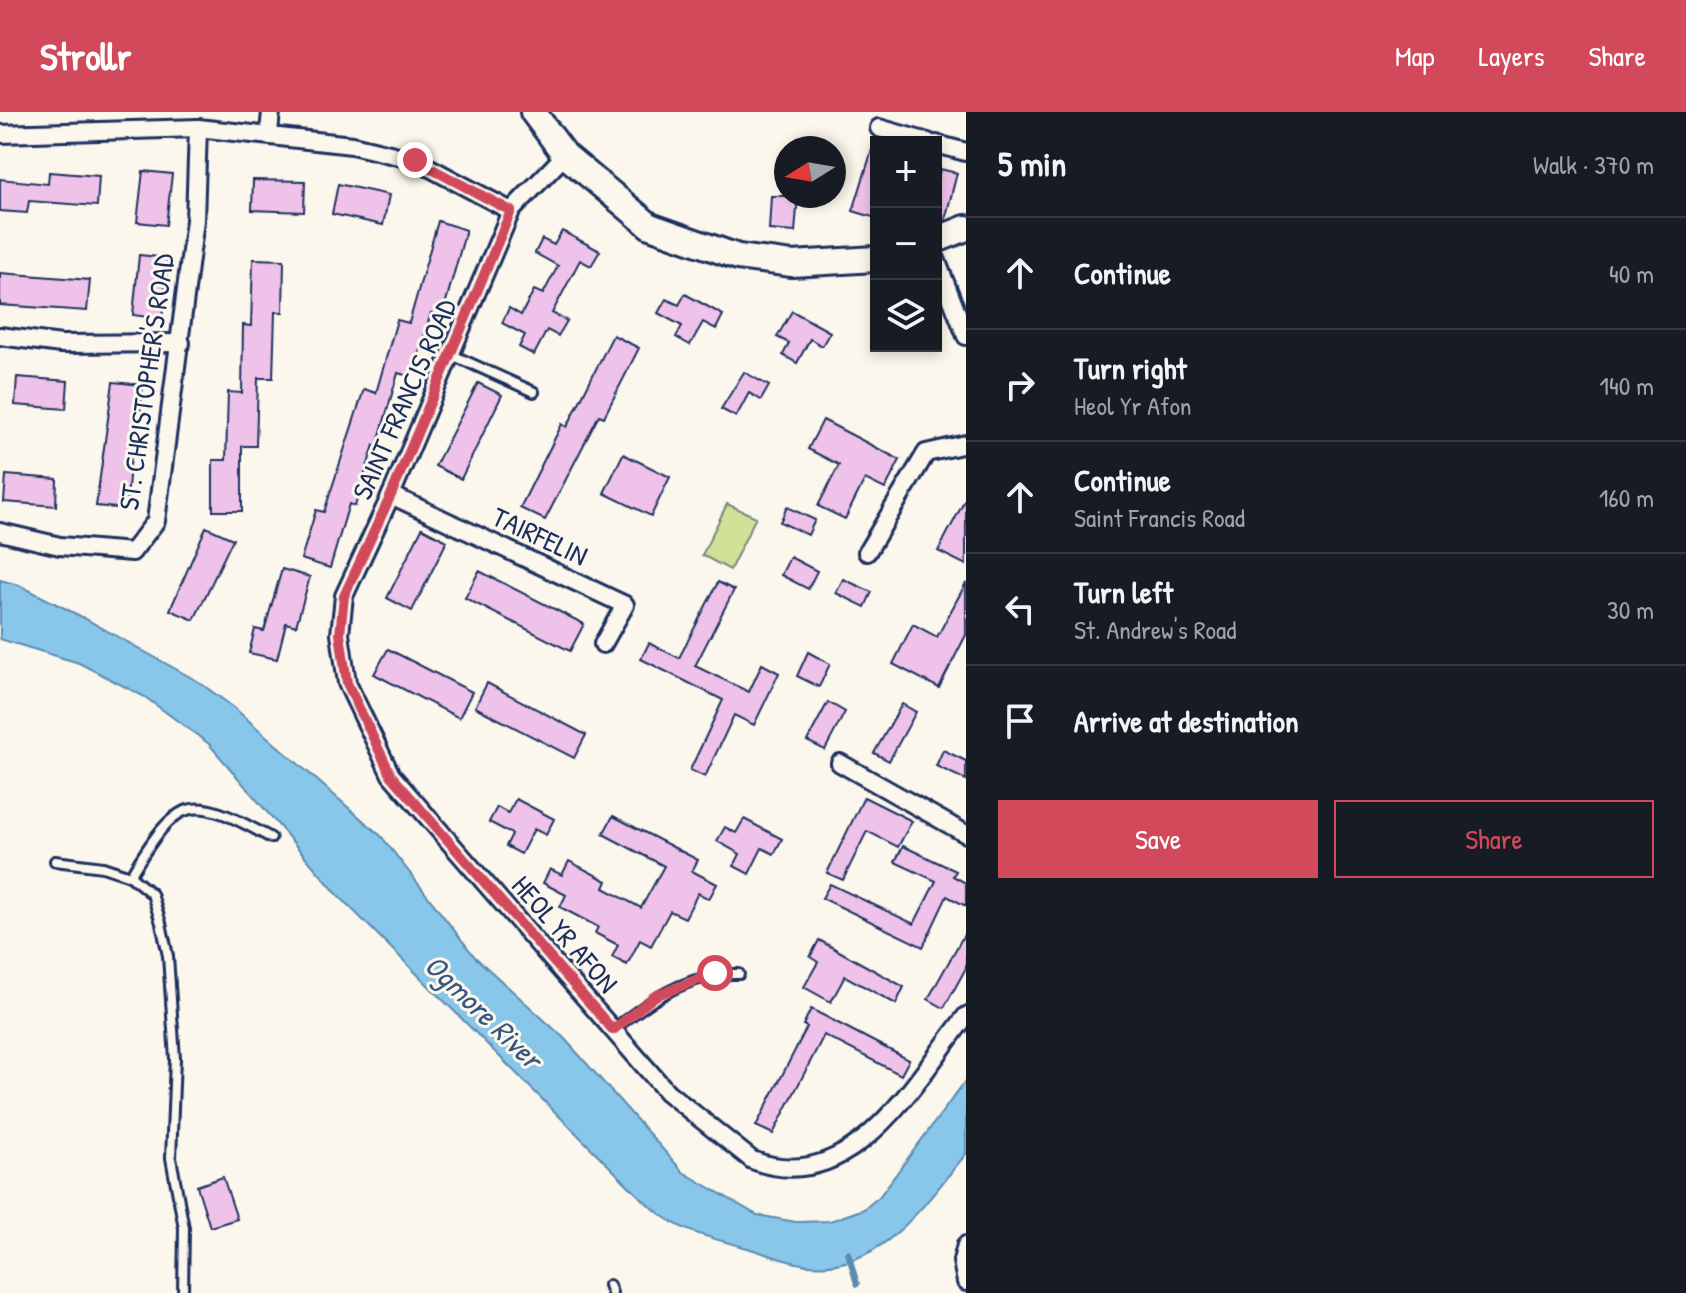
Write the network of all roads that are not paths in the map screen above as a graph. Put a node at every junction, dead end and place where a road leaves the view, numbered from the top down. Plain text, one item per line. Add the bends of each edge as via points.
1 (271, 112) edge
2 (533, 112) edge
3 (198, 128) junction
4 (879, 128) dead end
5 (269, 133) junction
6 (0, 134) edge
7 (907, 136) edge
8 (942, 146) edge
9 (966, 152) edge
10 (565, 155) junction
11 (511, 211) junction
12 (966, 228) edge
13 (942, 238) edge
14 (870, 259) edge
15 (942, 274) edge
16 (0, 336) edge
17 (966, 336) edge
18 (181, 343) junction
19 (452, 355) junction
20 (534, 392) dead end
21 (966, 444) edge
22 (391, 495) junction
23 (0, 532) edge
24 (867, 552) dead end
25 (603, 644) dead end
26 (347, 683) joint
27 (840, 763) dead end
28 (966, 834) edge
29 (271, 838) dead end
30 (55, 861) dead end
31 (130, 876) junction
32 (739, 974) dead end
33 (966, 1016) edge
34 (613, 1030) junction
35 (966, 1245) edge
36 (966, 1282) edge
37 (183, 1293) edge

1 - 5 street
2 - 10 street
3 - 5 street
3 - 6 street
3 - 18 street, ST. CHRISTOPHER'S ROAD via 195,220
4 - 7 street
5 - 11 street via 415,160
8 - 9 street
10 - 11 street, SAINT FRANCIS ROAD
10 - 14 street via 650,226 738,257 792,264
11 - 19 street, SAINT FRANCIS ROAD
12 - 13 street
15 - 17 street
16 - 18 street via 61,344
18 - 23 street, ST. CHRISTOPHER'S ROAD via 156,521 132,552 60,546
19 - 20 lane
19 - 22 street, SAINT FRANCIS ROAD
21 - 24 street via 926,453
22 - 25 street, TAIRFELIN via 625,605
22 - 26 street, SAINT FRANCIS ROAD via 344,596 340,634
26 - 34 street, HEOL YR AFON via 391,775
27 - 28 street
29 - 31 lane via 224,811 189,810 159,829
30 - 31 lane
31 - 37 lane via 152,894 168,956 175,1059 171,1158 184,1228
32 - 34 lane via 715,973 655,996
33 - 34 street, HEOL YR AFON via 882,1122 840,1157 803,1168 766,1166 729,1145 667,1092
35 - 36 street

